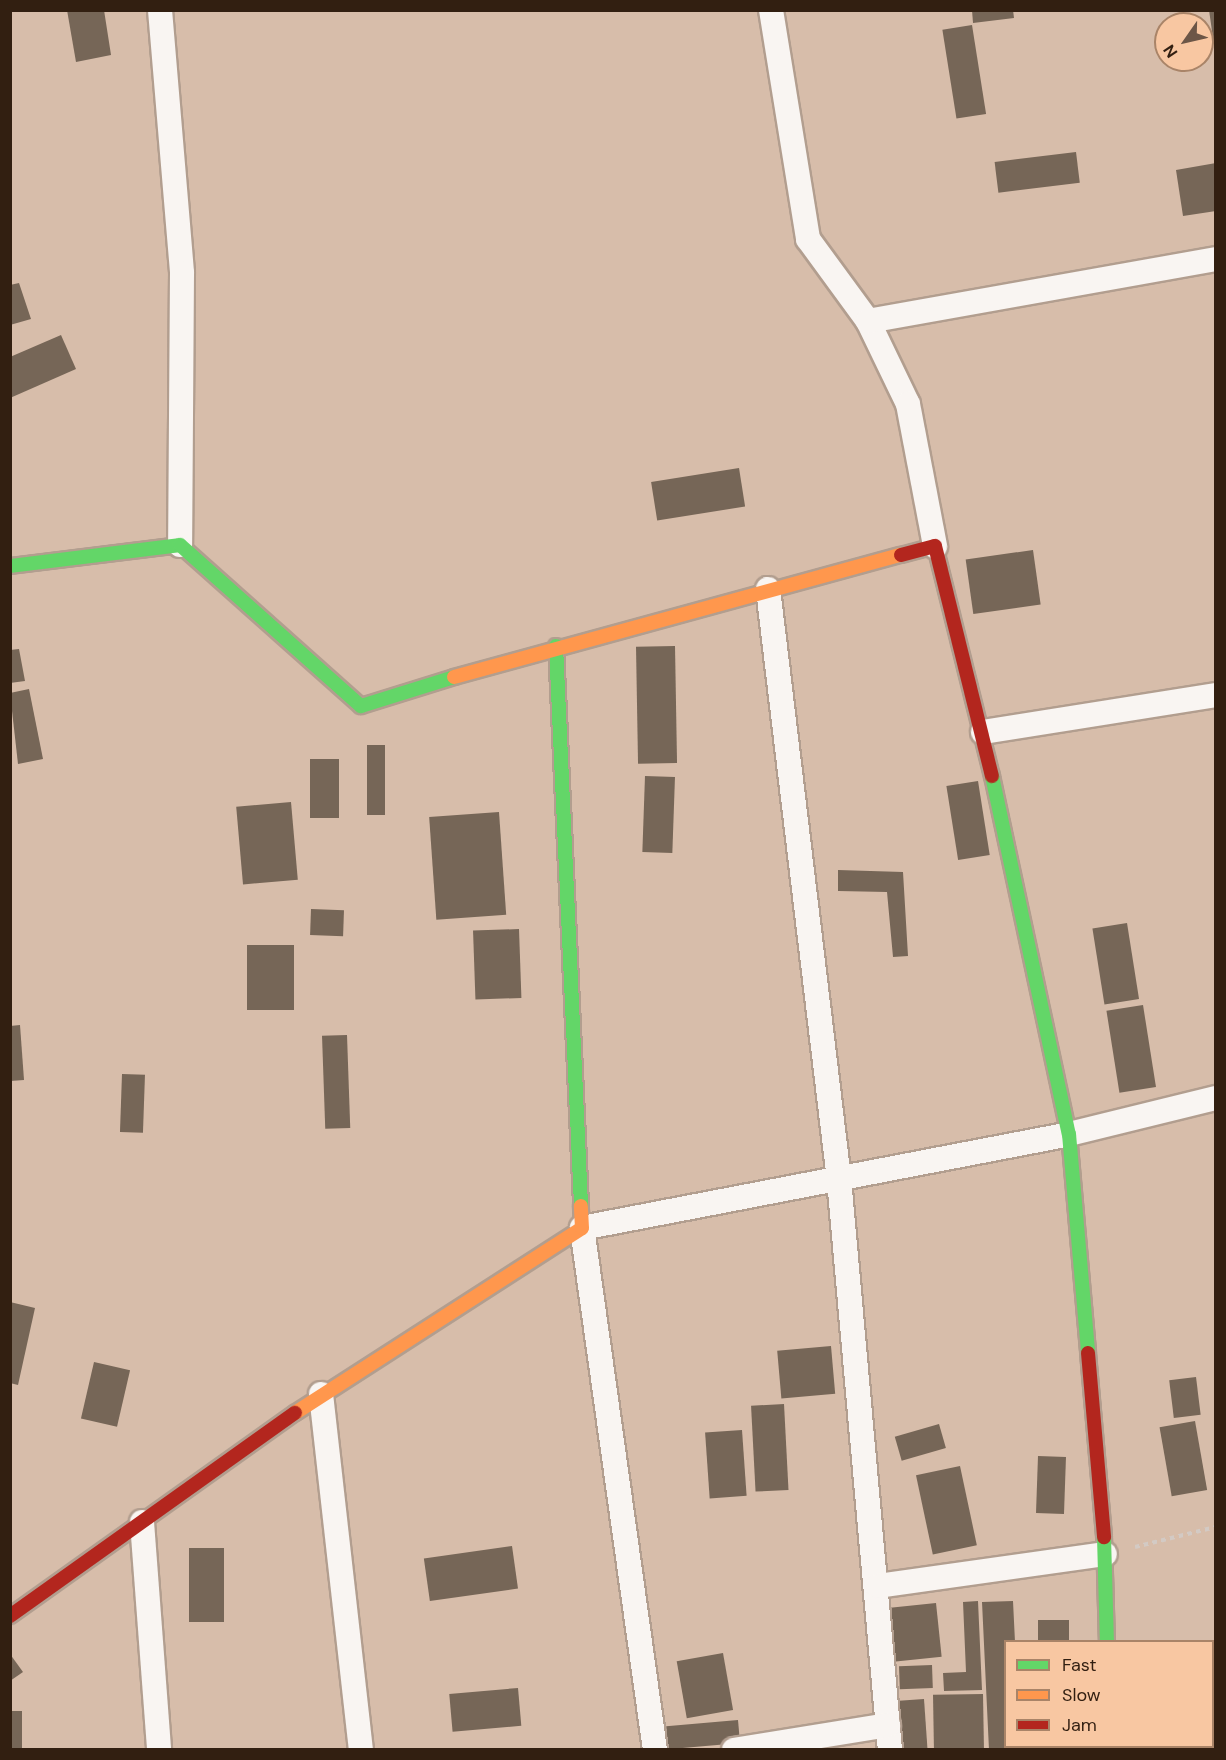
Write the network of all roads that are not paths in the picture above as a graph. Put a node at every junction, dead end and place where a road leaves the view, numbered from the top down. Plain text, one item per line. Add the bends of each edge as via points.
1 (160, 10) edge
2 (771, 10) edge
3 (1215, 259) edge
4 (868, 321) junction
5 (180, 545) junction
6 (935, 546) junction
7 (10, 566) edge
8 (768, 590) junction
9 (556, 646) junction
10 (1215, 695) edge
11 (983, 732) junction
12 (1215, 1098) edge
13 (1069, 1134) junction
14 (839, 1179) junction
15 (582, 1228) junction
16 (321, 1394) junction
17 (142, 1522) junction
18 (1105, 1554) junction
19 (878, 1586) junction
20 (10, 1616) edge
21 (1107, 1640) edge
22 (888, 1725) junction
23 (159, 1749) edge
24 (361, 1749) edge
25 (655, 1749) edge
26 (734, 1749) edge
27 (890, 1749) edge

1 - 5 street via 182,273
2 - 4 street via 808,239
3 - 4 street
4 - 6 street via 908,404
5 - 7 street
5 - 9 street via 361,706
6 - 8 street
6 - 11 street
8 - 9 street
8 - 14 street
9 - 15 street
10 - 11 street
11 - 13 street
12 - 13 street
13 - 14 street
13 - 18 street
14 - 15 street
14 - 19 street
15 - 16 street
15 - 25 street
16 - 17 street
16 - 24 street
17 - 20 street
17 - 23 street
18 - 19 street
18 - 21 street
19 - 22 street
22 - 26 street
22 - 27 street

